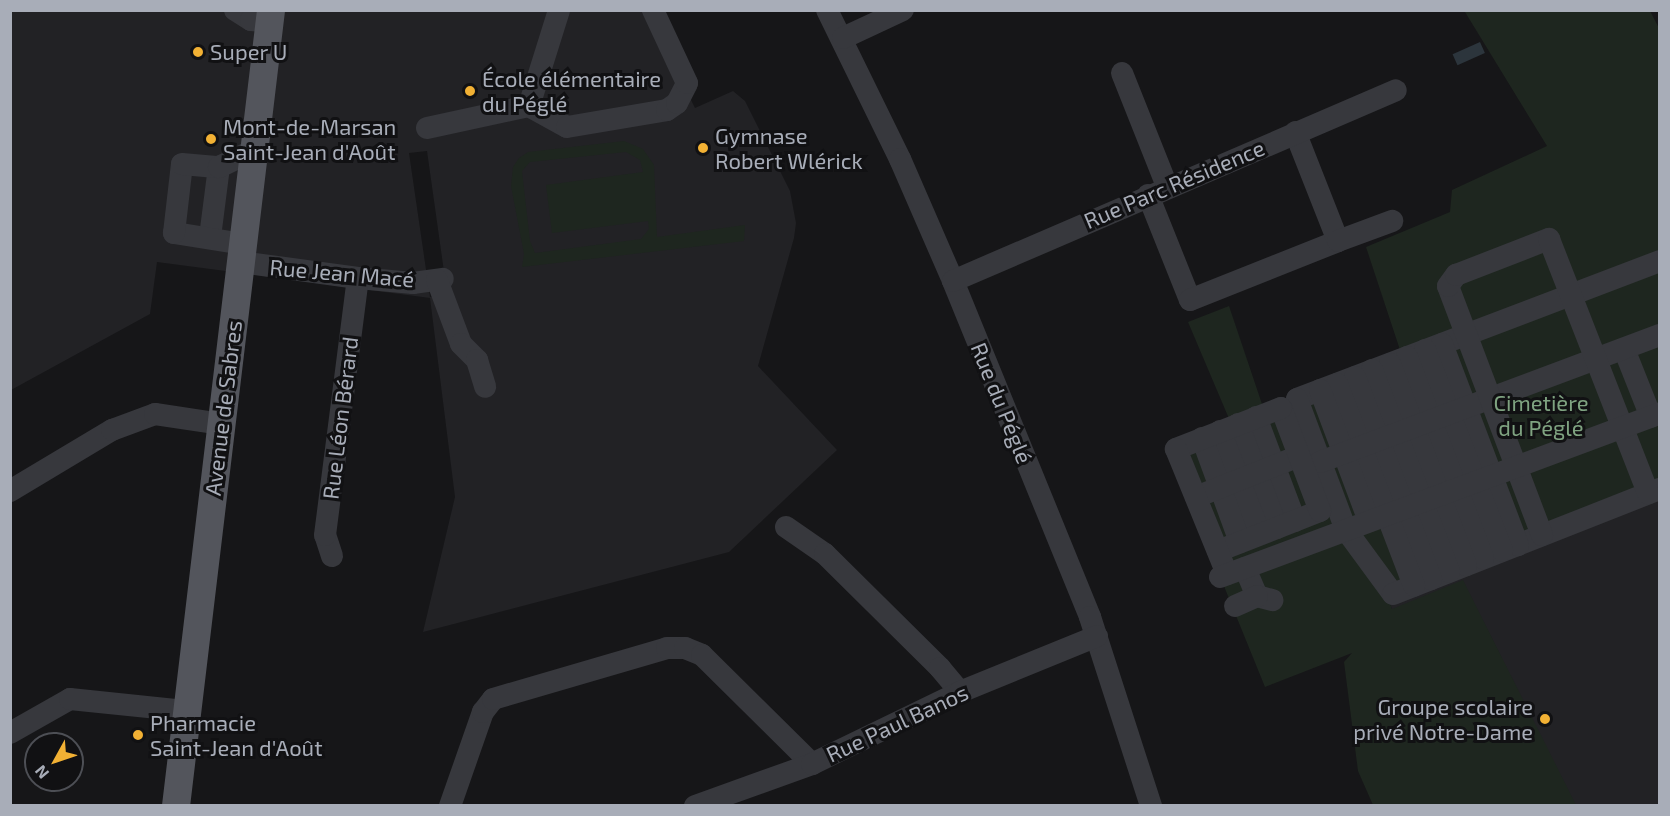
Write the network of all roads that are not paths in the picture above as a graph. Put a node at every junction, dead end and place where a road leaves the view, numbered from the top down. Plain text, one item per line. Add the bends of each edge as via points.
1 (235, 10) edge
2 (559, 10) edge
3 (653, 10) edge
4 (827, 10) edge
5 (903, 10) edge
6 (271, 16) edge
7 (843, 38) junction
8 (1122, 73) dead end
9 (1396, 90) dead end
10 (529, 106) junction
11 (427, 129) dead end
12 (1295, 132) junction
13 (254, 150) junction
14 (219, 167) junction
15 (1158, 190) junction
16 (1392, 221) dead end
17 (210, 237) junction
18 (1338, 242) junction
19 (242, 253) junction
20 (1659, 261) edge
21 (358, 279) junction
22 (953, 281) junction
23 (1571, 295) junction
24 (1467, 334) junction
25 (1659, 335) edge
26 (1624, 349) junction
27 (1596, 359) junction
28 (1381, 367) junction
29 (486, 387) dead end
30 (1491, 398) junction
31 (1655, 415) edge
32 (222, 424) junction
33 (1622, 427) junction
34 (1229, 428) junction
35 (1405, 430) junction
36 (1310, 459) junction
37 (1517, 466) junction
38 (1248, 476) junction
39 (10, 491) edge
40 (1654, 491) edge
41 (1196, 497) junction
42 (1431, 498) junction
43 (786, 527) dead end
44 (1346, 530) junction
45 (1268, 531) junction
46 (1542, 535) junction
47 (1218, 551) junction
48 (332, 556) dead end
49 (1466, 565) junction
50 (1231, 573) junction
51 (1235, 606) dead end
52 (1098, 636) junction
53 (960, 692) junction
54 (187, 711) junction
55 (10, 733) edge
56 (812, 764) junction
57 (176, 806) edge
58 (450, 806) edge
59 (695, 806) edge
60 (1151, 806) edge

1 - 6 street via 251,20
2 - 10 street
3 - 10 street via 687,83 677,103 656,112 567,127
4 - 7 street, Rue du Péglé
5 - 7 street
6 - 13 main road, Avenue de Sabres
7 - 22 street, Rue du Péglé
8 - 15 street
9 - 12 street, Rue Parc Résidence
10 - 11 street
12 - 15 street, Rue Parc Résidence
12 - 18 street
13 - 14 street
13 - 19 main road, Avenue de Sabres
14 - 17 street
14 - 17 street, Rue Jean Macé via 182,165 174,233
15 - 18 street via 1190,300 1206,301
15 - 22 street, Rue Parc Résidence
16 - 18 street
17 - 19 street, Rue Jean Macé
19 - 21 street, Rue Jean Macé
19 - 32 main road, Avenue de Sabres
20 - 23 street
21 - 29 street, Rue Jean Macé via 413,283 440,280 460,344 477,360
21 - 48 street, Rue Léon Bérard via 325,535
22 - 52 street, Rue du Péglé
23 - 24 street
23 - 24 street via 1549,239 1456,275 1448,286
23 - 27 street
24 - 28 street
24 - 30 street
25 - 26 street
26 - 27 street
26 - 31 street
27 - 30 street
27 - 33 street
28 - 35 street
28 - 35 street
28 - 35 street
28 - 35 street
28 - 36 street via 1297,399
30 - 35 street
30 - 37 street
31 - 33 street
32 - 39 street via 156,414 112,430
32 - 54 main road, Avenue de Sabres
33 - 37 street
33 - 40 street
34 - 36 street via 1281,408
34 - 38 street
34 - 38 street
34 - 41 street via 1176,449
35 - 36 street
35 - 42 street
35 - 42 street
35 - 42 street
35 - 42 street
36 - 38 street
36 - 44 street
36 - 45 street via 1320,511
37 - 42 street
37 - 46 street
38 - 41 street
38 - 45 street
38 - 45 street
40 - 46 street
41 - 47 street
42 - 44 street
42 - 49 street
42 - 49 street
42 - 49 street
42 - 49 street
43 - 53 street via 825,554
44 - 49 street via 1393,594
44 - 50 street
45 - 47 street
46 - 49 street
47 - 50 street
50 - 51 street via 1264,598
52 - 53 street, Rue Paul Banos
52 - 60 street, Rue du Péglé
53 - 56 street, Rue Paul Banos
54 - 55 street via 70,699
54 - 57 main road, Avenue de Sabres
56 - 58 street via 702,655 685,648 667,648 493,699 483,712
56 - 59 street, Rue Paul Banos

